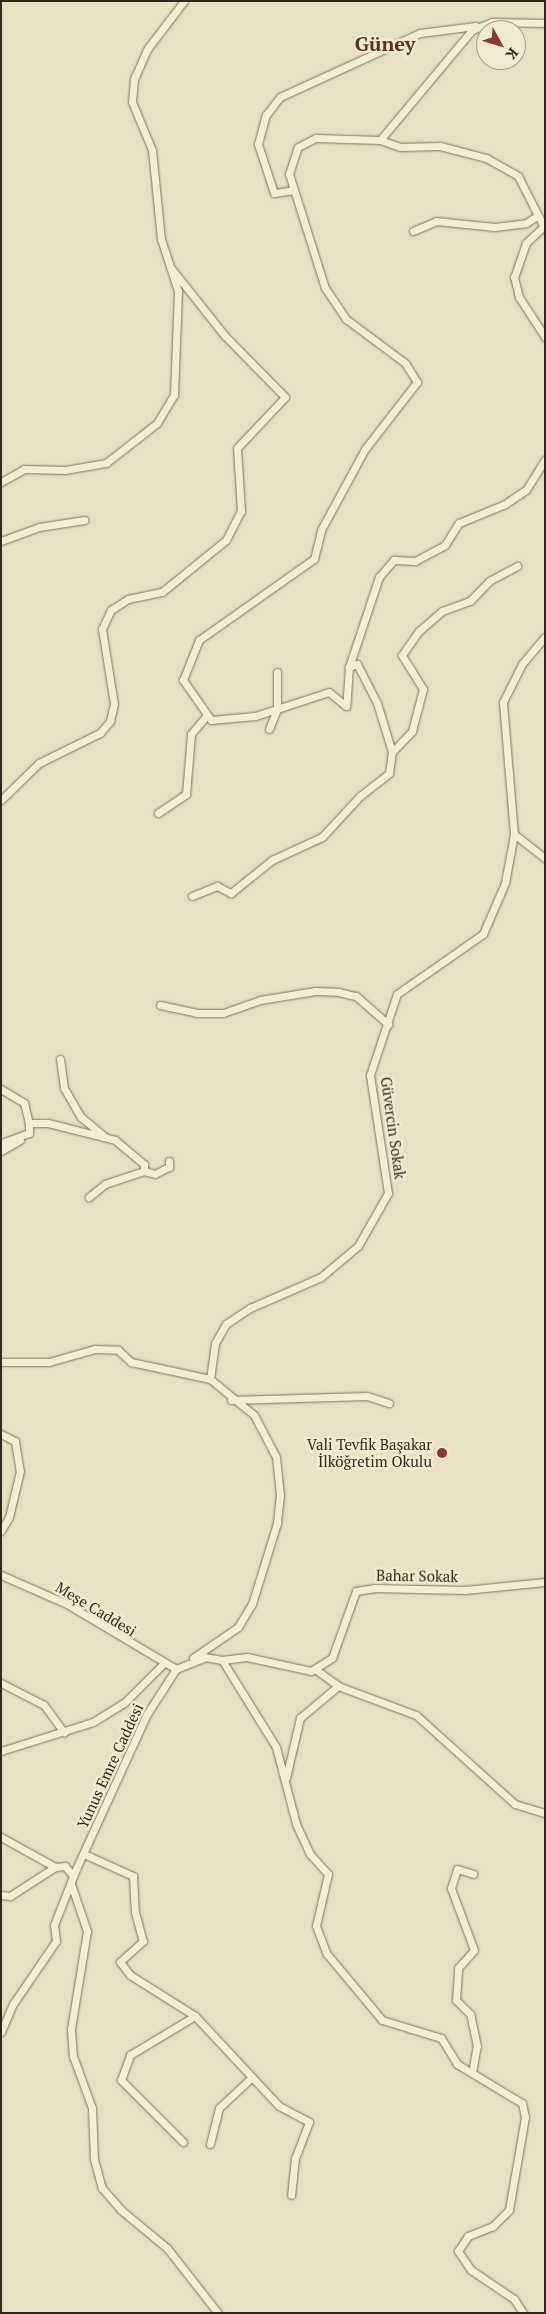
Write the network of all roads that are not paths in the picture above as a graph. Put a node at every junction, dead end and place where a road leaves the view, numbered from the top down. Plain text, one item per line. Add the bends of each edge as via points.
1 (184, 1) edge
2 (545, 23) edge
3 (526, 24) edge
4 (476, 27) edge
5 (476, 29) edge
6 (380, 140) junction
7 (294, 190) junction
8 (537, 216) junction
9 (544, 228) edge
10 (413, 231) dead end
11 (171, 268) junction
12 (545, 337) edge
13 (545, 460) edge
14 (1, 482) edge
15 (84, 520) dead end
16 (1, 541) edge
17 (517, 566) dead end
18 (545, 638) edge
19 (348, 667) junction
20 (277, 672) dead end
21 (277, 708) junction
22 (206, 716) junction
23 (269, 729) dead end
24 (392, 752) junction
25 (1, 800) edge
26 (158, 813) dead end
27 (514, 834) junction
28 (545, 858) edge
29 (192, 896) dead end
30 (160, 1005) dead end
31 (388, 1024) junction
32 (60, 1059) dead end
33 (1, 1089) edge
34 (29, 1124) junction
35 (29, 1133) junction
36 (106, 1138) junction
37 (1, 1144) edge
38 (1, 1151) edge
39 (169, 1162) dead end
40 (144, 1171) junction
41 (89, 1198) dead end
42 (1, 1362) edge
43 (210, 1379) junction
44 (231, 1400) junction
45 (389, 1403) dead end
46 (1, 1434) edge
47 (1, 1531) edge
48 (1, 1576) edge
49 (545, 1582) edge
50 (222, 1660) junction
51 (188, 1661) junction
52 (163, 1664) junction
53 (176, 1669) junction
54 (316, 1669) junction
55 (1, 1683) edge
56 (338, 1686) junction
57 (64, 1733) junction
58 (1, 1751) edge
59 (286, 1778) junction
60 (545, 1813) edge
61 (1, 1837) edge
62 (84, 1854) junction
63 (55, 1867) junction
64 (473, 1874) dead end
65 (72, 1879) junction
66 (1, 1895) edge
67 (195, 2016) junction
68 (1, 2032) edge
69 (472, 2073) junction
70 (252, 2077) junction
71 (184, 2142) dead end
72 (210, 2144) dead end
73 (291, 2195) dead end
74 (523, 2312) edge
75 (218, 2313) edge

1 - 11 street via 148,48 134,79 132,102 152,150 160,239
2 - 3 street
4 - 7 street via 420,33 280,97 266,115 258,144 274,193
5 - 6 street via 447,57 427,90
6 - 7 street via 316,138 298,147 290,174
6 - 8 street via 400,147 440,146 486,158 518,176
7 - 22 street via 325,288 346,319 405,363 418,382 364,449 321,530 314,559 199,640 183,680
8 - 9 street
8 - 10 street via 526,223 495,227 436,221
9 - 12 street via 526,243 514,277 519,297
11 - 14 street via 178,291 174,395 157,423 106,463 65,470 24,469
11 - 25 street via 225,336 285,398 236,448 241,511 226,540 162,592 128,599 111,610 102,629 114,704 110,721 100,733 39,763
13 - 19 street via 526,490 505,504 459,523 445,545 415,561 394,560 379,577
15 - 16 street via 39,527
17 - 24 street via 489,581 470,601 442,611 419,631 402,655 423,689 412,731
18 - 27 street, Güvercin Sokak via 522,664 503,702
19 - 21 street via 346,706 329,692
19 - 24 street via 357,664 377,703
20 - 21 street
21 - 22 street via 255,716 211,720
21 - 23 street
22 - 26 street via 191,734 186,794
24 - 29 street via 389,773 360,796 322,837 272,860 231,894 217,886
27 - 28 street
27 - 31 street, Güvercin Sokak via 505,883 483,934 397,994
30 - 31 street via 197,1013 223,1013 260,1000 315,991 338,992 356,996
31 - 43 street, Güvercin Sokak via 370,1075 388,1192 372,1224 358,1246 321,1277 250,1308 226,1324 215,1343
32 - 36 street via 64,1088 81,1117
33 - 34 street via 24,1103
34 - 35 street
34 - 36 street via 48,1123
35 - 37 street
35 - 38 street
36 - 40 street via 144,1164
39 - 40 street via 169,1167 155,1174
40 - 41 street via 105,1184
42 - 43 street via 49,1362 95,1349 118,1350 131,1362
43 - 44 street
44 - 45 street via 367,1396
44 - 51 street via 254,1415 276,1458 277,1524 252,1604 238,1627
46 - 47 street via 15,1441 20,1471 9,1518
48 - 52 street, Meşe Caddesi via 67,1604
49 - 54 street, Bahar Sokak via 465,1590 374,1588 356,1592 332,1658
50 - 51 street
50 - 54 street via 247,1657 275,1666
50 - 59 street via 276,1747
51 - 53 street, Yunus Emre Caddesi
52 - 53 street, Meşe Caddesi
52 - 57 street via 124,1703 94,1722
53 - 62 street, Yunus Emre Caddesi via 147,1714
54 - 56 street
55 - 57 street via 44,1705
56 - 59 street via 300,1718
56 - 60 street via 416,1715 515,1804
57 - 58 street
59 - 69 street via 296,1824 310,1854 328,1874 316,1926 327,1954 382,2020 441,2038 457,2064
61 - 63 street
62 - 65 street, Yunus Emre Caddesi
62 - 67 street via 133,1876 135,1912 143,1941 120,1962 130,1975
63 - 65 street via 65,1866
63 - 66 street via 10,1896
64 - 69 street via 457,1869 451,1888 474,1950 458,1968 456,2000 470,2014 477,2046
65 - 68 street, Yunus Emre Caddesi via 54,1925 56,1941 13,2004
65 - 75 street via 87,1931 71,2029 73,2056 92,2108 94,2159 102,2188 121,2210 167,2248
67 - 70 street
67 - 71 street via 130,2055 121,2080
69 - 74 street via 522,2103 525,2117 509,2210 493,2226 468,2236 458,2251 471,2270 514,2299
70 - 72 street via 219,2108
70 - 73 street via 280,2106 309,2122 295,2158

